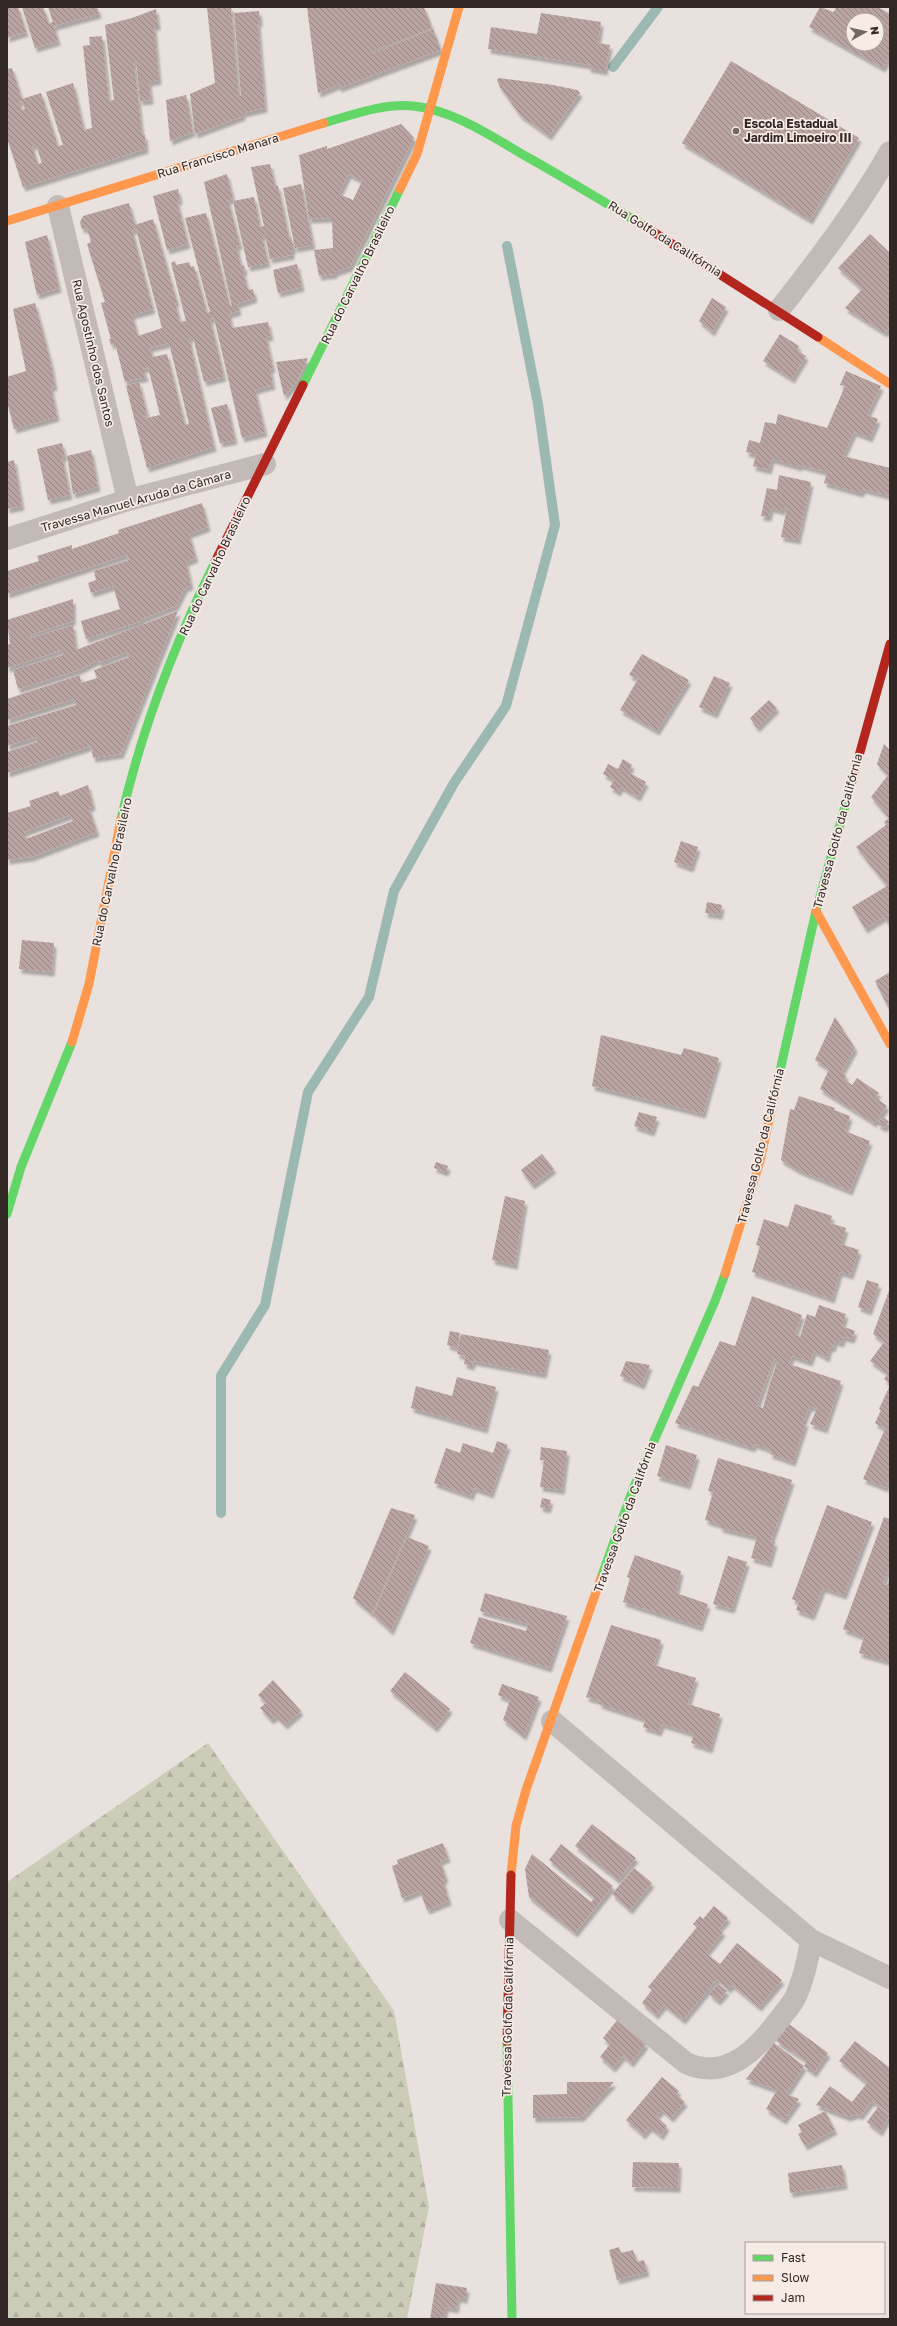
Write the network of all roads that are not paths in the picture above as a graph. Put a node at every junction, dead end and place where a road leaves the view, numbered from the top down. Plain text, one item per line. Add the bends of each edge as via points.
1 (459, 7) edge
2 (431, 109) junction
3 (890, 152) edge
4 (58, 206) junction
5 (7, 221) edge
6 (778, 310) junction
7 (890, 384) edge
8 (265, 464) junction
9 (128, 500) junction
10 (7, 539) edge
11 (890, 644) edge
12 (816, 911) junction
13 (890, 1044) edge
14 (7, 1214) edge
15 (552, 1721) junction
16 (510, 1920) junction
17 (812, 1940) junction
18 (890, 1978) edge
19 (512, 2319) edge

1 - 2 street, Rua do Carvalho Brasileiro
2 - 4 street, Rua Francisco Manara via 414,106 382,107 273,138
2 - 6 street, Rua Golfo da Califórnia via 502,143 600,198
2 - 8 street, Rua do Carvalho Brasileiro via 417,154
3 - 6 street via 873,182 820,258
4 - 5 street, Rua Francisco Manara
4 - 9 street, Rua Agostinho dos Santos
6 - 7 street, Rua Golfo da Califórnia
8 - 9 street, Travessa Manuel Aruda da Câmara
8 - 14 street, Rua do Carvalho Brasileiro via 195,603 141,743 116,840 93,965 76,1030 34,1131
9 - 10 street, Travessa Manuel Aruda da Câmara
11 - 12 street, Travessa Golfo da Califórnia
12 - 13 street
12 - 15 street, Travessa Golfo da Califórnia via 760,1161 739,1234 715,1301 633,1489
15 - 16 street, Travessa Golfo da Califórnia via 526,1790 516,1826 512,1856
15 - 17 street
16 - 17 street via 686,2063 705,2068 730,2066 749,2053 771,2031 795,1998 805,1973
16 - 19 street, Travessa Golfo da Califórnia via 506,2008
17 - 18 street

